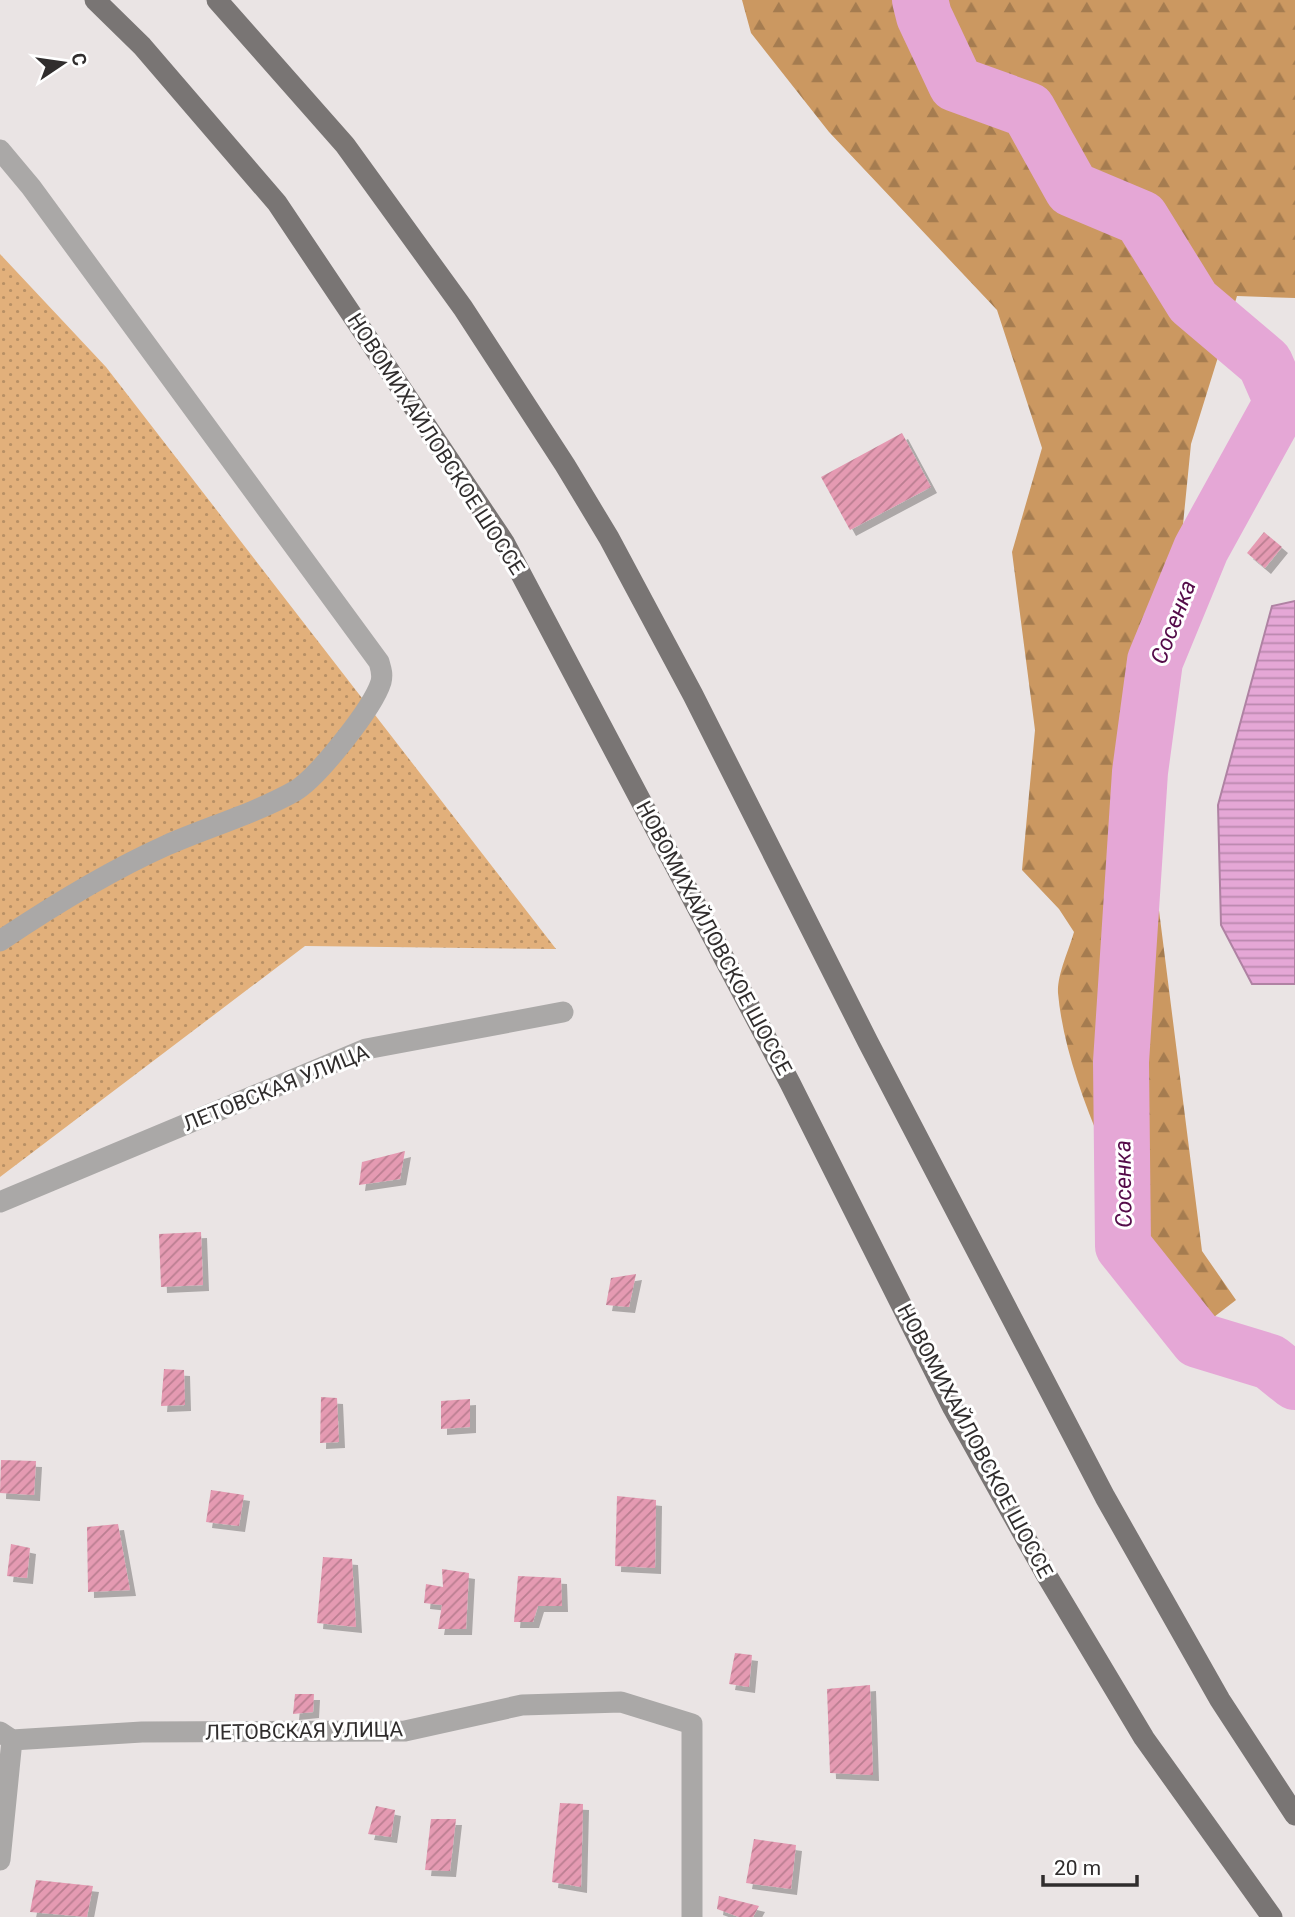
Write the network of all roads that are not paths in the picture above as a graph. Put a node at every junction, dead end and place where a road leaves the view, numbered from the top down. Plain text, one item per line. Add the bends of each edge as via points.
1 (95, 0) edge
2 (217, 0) edge
3 (0, 150) edge
4 (0, 942) edge
5 (564, 1013) dead end
6 (0, 1202) edge
7 (6, 1736) edge
8 (1295, 1815) edge
9 (0, 1860) edge
10 (692, 1917) edge
11 (1272, 1917) edge

1 - 11 main road, НОВОМИХАЙЛОВСКОЕ ШОССЕ via 142,46 277,203 505,542 790,1083 953,1408 1144,1738
2 - 8 main road via 345,145 463,308 596,517 693,695 1105,1497 1220,1700
3 - 4 street via 383,673 344,740 296,790 116,870
5 - 6 street, ЛЕТОВСКАЯ УЛИЦА via 366,1049
7 - 9 street, ЛЕТОВСКАЯ УЛИЦА
7 - 10 street, ЛЕТОВСКАЯ УЛИЦА via 405,1731 522,1705 621,1702 692,1724

